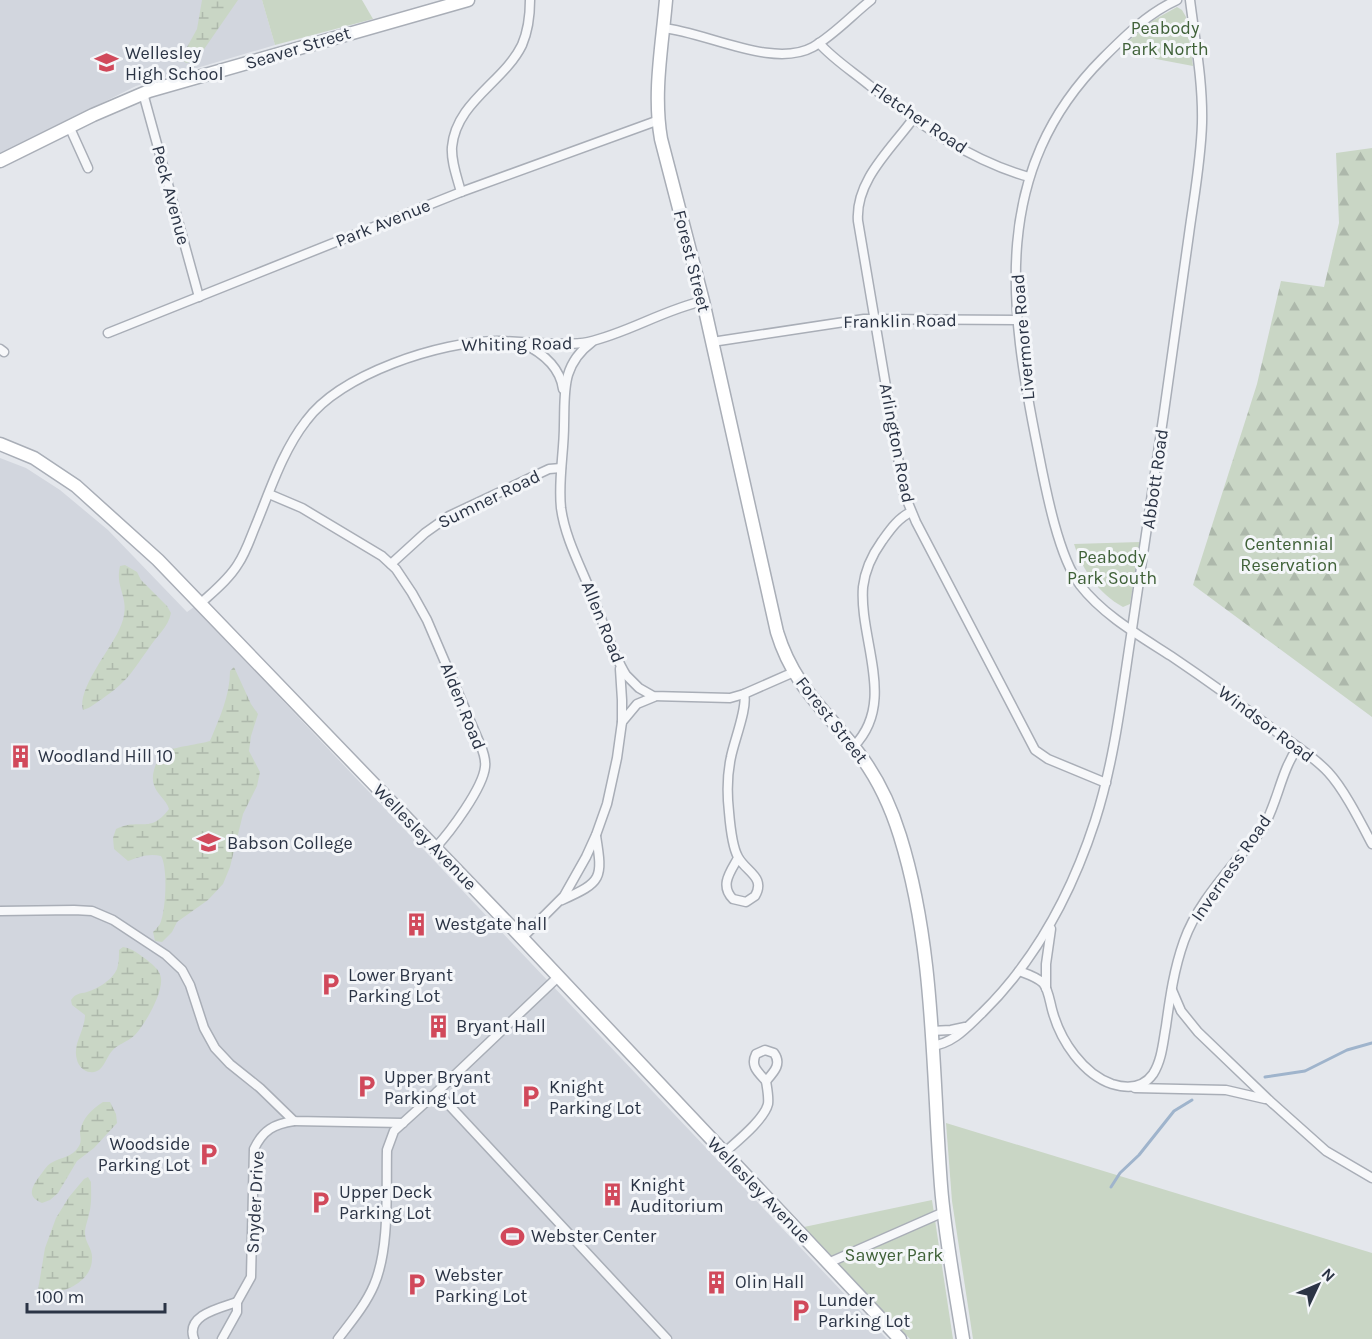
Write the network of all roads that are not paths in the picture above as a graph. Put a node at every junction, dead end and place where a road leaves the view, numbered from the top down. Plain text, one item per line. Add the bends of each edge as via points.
1 (468, 0) edge
2 (530, 0) edge
3 (666, 0) edge
4 (871, 0) edge
5 (1177, 0) edge
6 (1190, 0) edge
7 (663, 28) junction
8 (819, 43) junction
9 (143, 93) junction
10 (913, 119) junction
11 (659, 120) junction
12 (69, 126) junction
13 (0, 161) edge
14 (88, 168) dead end
15 (1029, 177) junction
16 (461, 192) junction
17 (200, 297) junction
18 (703, 302) junction
19 (874, 318) junction
20 (1017, 320) junction
21 (108, 333) dead end
22 (594, 340) junction
23 (519, 342) junction
24 (712, 342) junction
25 (564, 391) junction
26 (0, 444) edge
27 (561, 468) junction
28 (269, 494) junction
29 (911, 512) junction
30 (391, 564) junction
31 (201, 603) junction
32 (1131, 630) junction
33 (619, 661) junction
34 (794, 672) junction
35 (744, 694) junction
36 (657, 697) junction
37 (622, 722) junction
38 (854, 746) junction
39 (1298, 747) junction
40 (1106, 783) junction
41 (596, 835) junction
42 (1372, 844) edge
43 (435, 848) junction
44 (738, 858) junction
45 (560, 901) junction
46 (0, 911) edge
47 (1055, 915) junction
48 (522, 938) junction
49 (1019, 971) junction
50 (558, 977) junction
51 (1046, 988) junction
52 (1172, 990) junction
53 (969, 1026) junction
54 (931, 1031) junction
55 (932, 1046) junction
56 (766, 1081) dead end
57 (1131, 1088) junction
58 (437, 1092) junction
59 (1270, 1101) junction
60 (294, 1121) junction
61 (403, 1123) junction
62 (724, 1153) junction
63 (1372, 1178) edge
64 (944, 1212) junction
65 (828, 1263) junction
66 (237, 1302) junction
67 (194, 1339) edge
68 (222, 1339) edge
69 (338, 1339) edge
70 (667, 1339) edge
71 (900, 1339) edge
72 (963, 1339) edge

1 - 9 street, Seaver Street
2 - 16 street via 522,45 475,99 456,131 452,152
3 - 7 street, Forest Street
4 - 8 street
5 - 15 street, Livermore Road via 1135,28 1078,85 1046,135
6 - 32 street, Abbott Road via 1202,96 1201,149
7 - 8 street via 775,53 800,52
7 - 11 street, Forest Street
8 - 10 street, Fletcher Road
9 - 12 street, Seaver Street
9 - 17 street, Peck Avenue
10 - 15 street, Fletcher Road via 973,156
10 - 19 street, Arlington Road via 872,173 858,201
11 - 16 street, Park Avenue
11 - 18 street, Forest Street
12 - 13 street, Seaver Street
12 - 14 street
15 - 20 street, Livermore Road via 1017,243
16 - 17 street, Park Avenue
17 - 21 street, Park Avenue
18 - 22 street, Whiting Road
18 - 24 street, Forest Street
19 - 20 street, Franklin Road
19 - 24 street, Franklin Road
19 - 29 street, Arlington Road via 902,484
20 - 32 street, Livermore Road via 1042,471 1065,556 1080,585
22 - 23 street, Whiting Road
22 - 25 street, Allen Road via 573,364
23 - 25 street, Allen Road via 550,363
23 - 28 street, Whiting Road via 456,345 389,365 345,385 306,420
24 - 34 street, Forest Street via 777,632
25 - 27 street, Allen Road
26 - 31 street, Wellesley Avenue via 34,458 88,495
27 - 30 street, Sumner Road via 449,516
27 - 33 street, Allen Road via 566,529
28 - 30 street via 302,508
28 - 31 street, Whiting Road via 238,564
29 - 38 street via 886,534 866,574 863,598 874,699 869,725
29 - 40 street, Arlington Road via 1035,750
30 - 43 street, Alden Road via 431,629 485,762 483,777 471,799
31 - 43 street, Wellesley Avenue
32 - 39 street, Windsor Road
32 - 40 street, Abbott Road
33 - 36 street, Allen Road via 635,685
33 - 37 street
34 - 35 street
34 - 38 street, Forest Street via 812,699
35 - 36 street via 730,698
35 - 44 street via 746,705 731,756 728,783 729,814
36 - 37 street via 637,704
37 - 41 street via 610,789
38 - 54 street, Forest Street via 883,792 906,857 921,933
39 - 42 street, Windsor Road via 1332,777
39 - 52 street, Inverness Road via 1262,829 1219,881 1193,921 1179,955
40 - 47 street, Abbott Road via 1082,858
41 - 45 street
41 - 45 street via 601,867 598,876 588,887
43 - 48 street, Wellesley Avenue
44 - 44 street via 758,883 755,896 746,902 733,899 726,887
45 - 48 street
46 - 60 street via 92,912 113,920 166,955 182,970 190,985 215,1048
47 - 49 street, Abbott Road
47 - 51 street via 1047,953
48 - 50 street, Wellesley Avenue
49 - 51 street
49 - 53 street, Abbott Road
50 - 58 street
50 - 62 street, Wellesley Avenue
51 - 57 street via 1056,1023 1076,1056 1107,1082
52 - 57 street, Inverness Road via 1158,1064 1150,1078
52 - 59 street via 1181,1011 1198,1032
53 - 54 street
53 - 55 street, Abbott Road via 949,1041
54 - 55 street, Forest Street
55 - 64 street, Forest Street
56 - 62 street via 765,1110
57 - 59 street via 1226,1090
58 - 61 street
58 - 70 street
59 - 63 street via 1326,1151
60 - 61 street
60 - 66 street, Snyder Drive via 269,1128 254,1149 251,1277
61 - 69 street via 394,1131 387,1150 380,1268 364,1304
62 - 65 street, Wellesley Avenue
64 - 65 street
64 - 72 street, Forest Street
65 - 71 street, Wellesley Avenue
66 - 67 street via 197,1319 191,1332
66 - 68 street, Snyder Drive via 237,1312

